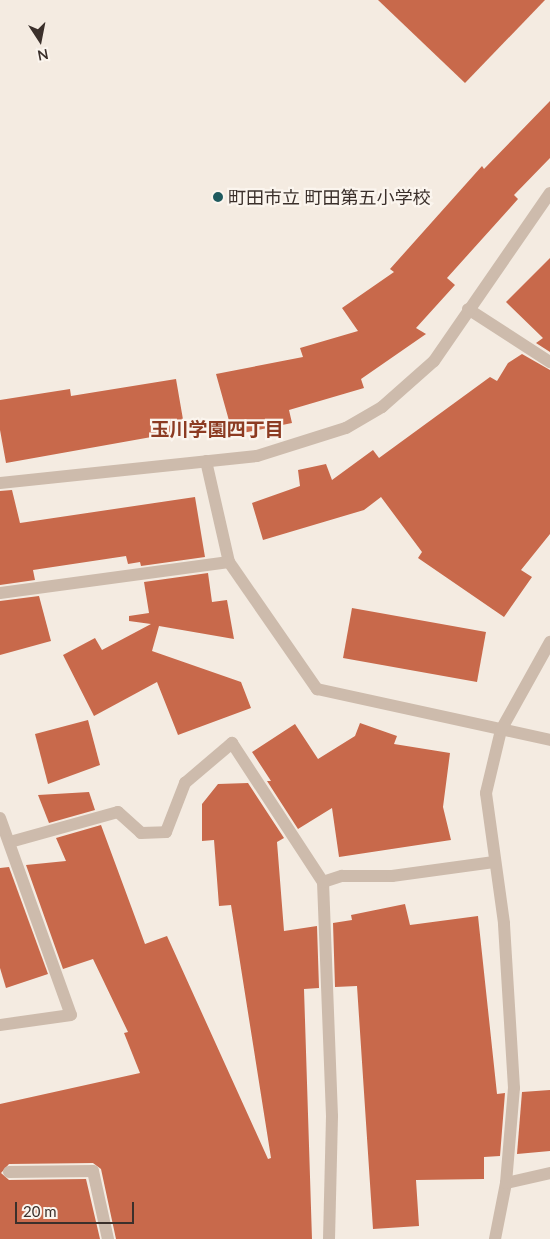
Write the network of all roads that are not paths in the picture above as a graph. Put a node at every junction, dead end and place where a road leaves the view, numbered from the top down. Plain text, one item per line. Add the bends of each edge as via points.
1 (550, 193) edge
2 (468, 309) junction
3 (550, 362) edge
4 (206, 461) junction
5 (0, 483) edge
6 (229, 562) junction
7 (0, 593) edge
8 (550, 642) edge
9 (501, 730) junction
10 (550, 740) edge
11 (0, 818) edge
12 (10, 842) junction
13 (494, 862) junction
14 (323, 882) junction
15 (0, 1025) edge
16 (9, 1172) dead end
17 (550, 1173) edge
18 (506, 1183) junction
19 (108, 1239) edge
20 (329, 1239) edge
21 (495, 1239) edge

1 - 2 street
2 - 3 street
2 - 4 street via 434,362 382,407 346,428 257,456
4 - 5 street
4 - 6 street
6 - 7 street
6 - 9 street via 317,689
8 - 9 street
9 - 10 street
9 - 13 street via 486,793
11 - 12 street
12 - 14 street via 118,812 141,833 166,832 185,784 232,743
12 - 15 street via 71,1015
13 - 14 street via 392,876 342,876
13 - 18 street via 504,923 514,1088
14 - 20 street via 332,1116
16 - 19 street via 93,1171
17 - 18 street
18 - 21 street

